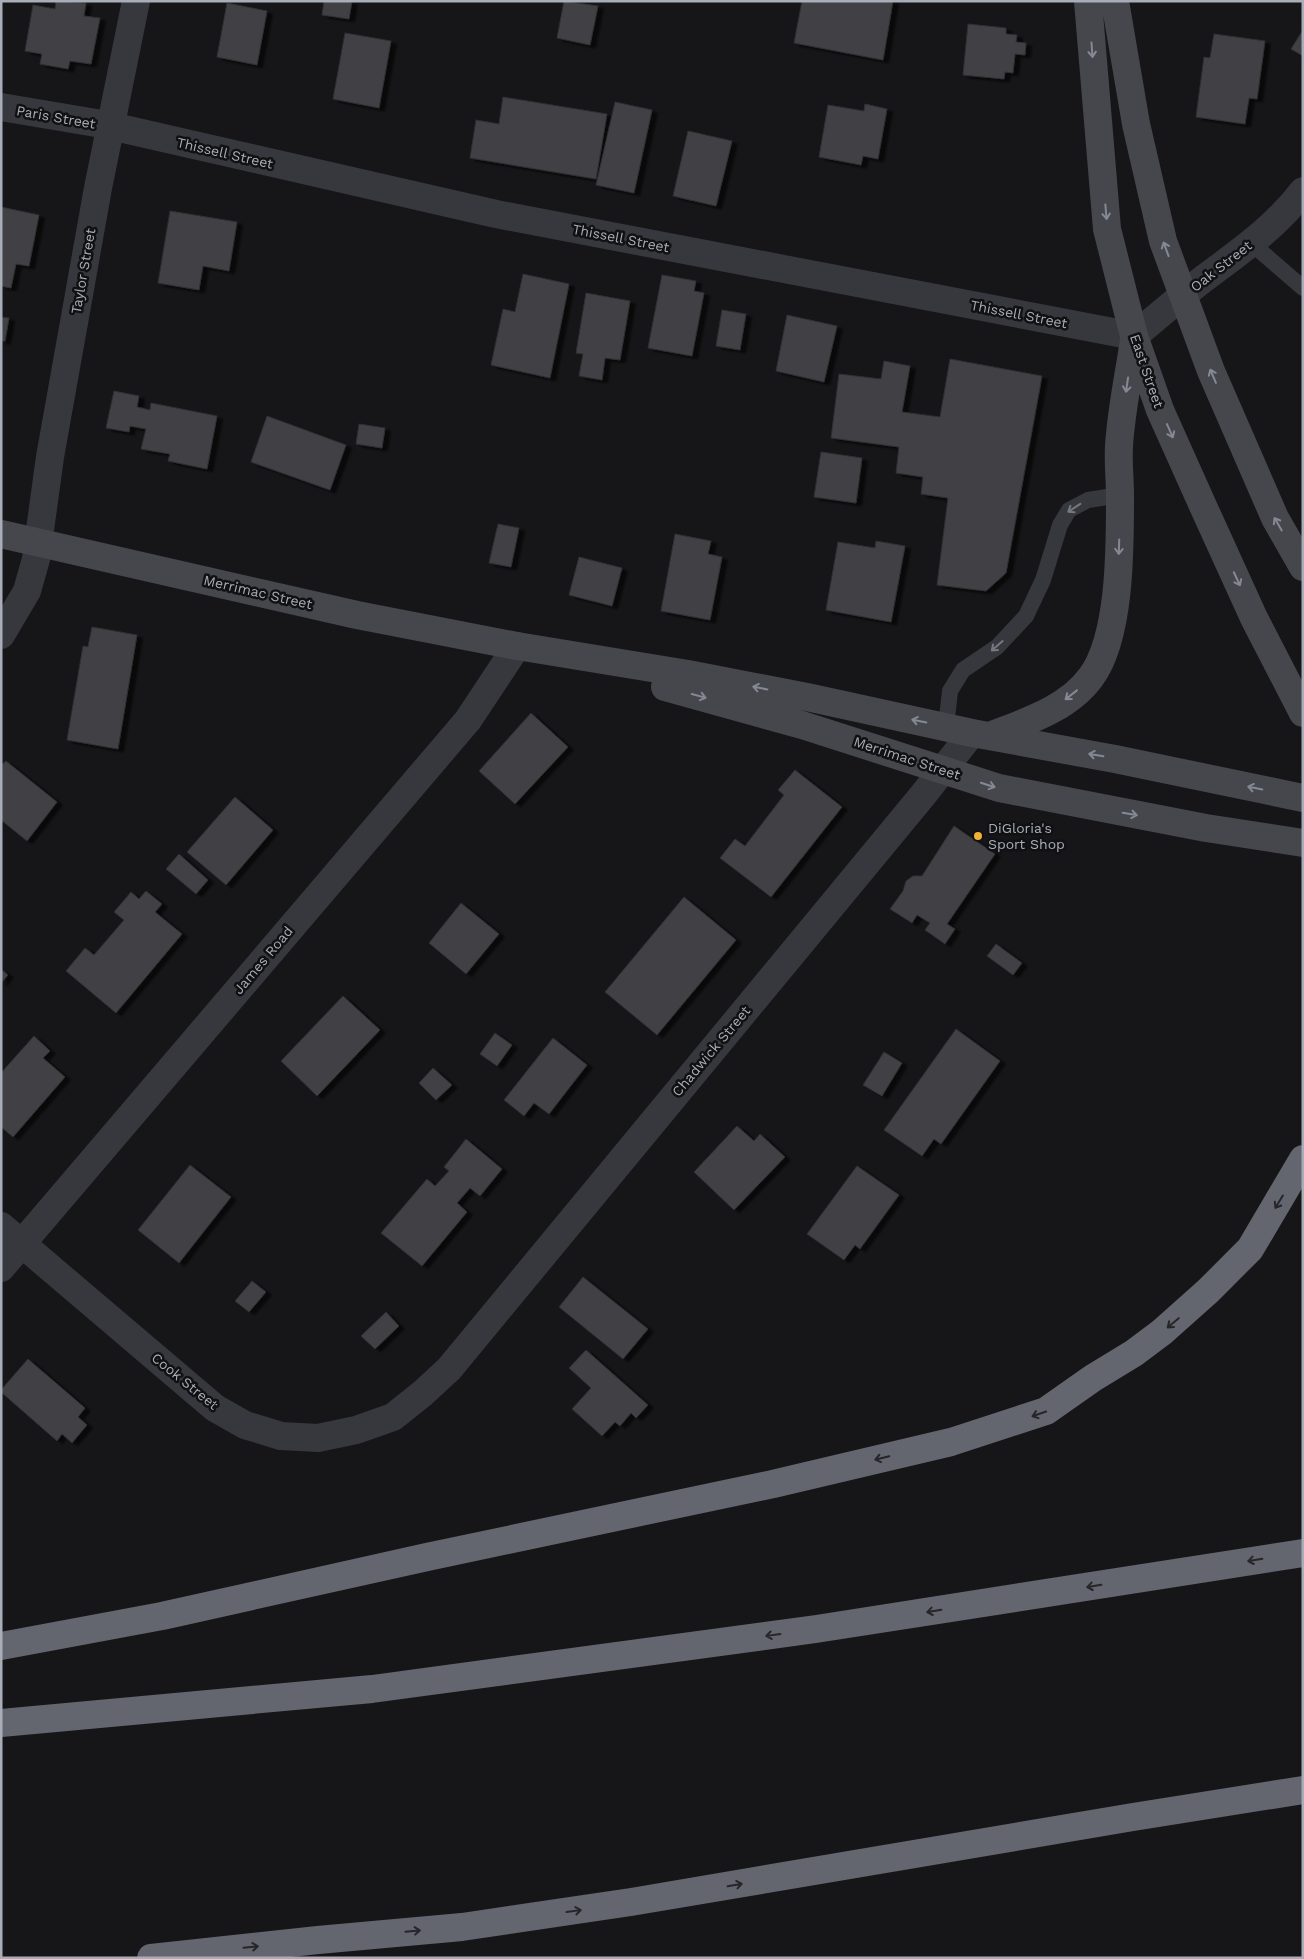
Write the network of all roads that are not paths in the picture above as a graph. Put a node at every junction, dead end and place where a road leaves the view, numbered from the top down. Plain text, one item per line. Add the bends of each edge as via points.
1 (136, 1) edge
2 (1088, 1) edge
3 (1116, 1) edge
4 (1, 107) edge
5 (111, 126) junction
6 (1303, 191) edge
7 (1251, 243) junction
8 (1303, 288) edge
9 (1183, 295) junction
10 (1134, 336) junction
11 (1120, 495) junction
12 (1, 534) edge
13 (39, 543) junction
14 (1303, 567) edge
15 (1, 635) edge
16 (516, 646) junction
17 (1303, 714) edge
18 (946, 727) junction
19 (981, 734) junction
20 (943, 770) junction
21 (1303, 798) edge
22 (1303, 843) edge
23 (1303, 1159) edge
24 (1, 1226) edge
25 (22, 1244) junction
26 (1, 1268) edge
27 (449, 1369) joint
28 (1303, 1553) edge
29 (1, 1646) edge
30 (1, 1723) edge
31 (1303, 1790) edge
32 (151, 1958) edge

1 - 5 street, Taylor Street
2 -> 10 main road, East Street via 1107,229
9 -> 3 main road via 1163,241 1136,124
4 - 5 street, Paris Street
5 - 10 street, Thissell Street via 496,214
5 - 13 street, Taylor Street via 50,457
6 - 7 street, Oak Street via 1289,210
7 - 8 lane
7 - 9 street, Oak Street
9 - 10 street, Oak Street
14 -> 9 main road via 1275,518 1211,371
10 -> 11 main road via 1119,446
10 -> 17 main road, East Street via 1160,410 1254,618
11 -> 18 lane via 1088,500 1069,510 1060,525 1043,580 1026,616 997,647 963,670 950,691
11 -> 19 main road via 1118,586 1103,657 1091,678 1046,713
12 - 13 main road, Merrimac Street
13 - 15 street, Taylor Street via 27,591
13 - 16 main road, Merrimac Street via 357,615
18 -> 16 main road, Merrimac Street via 688,674
16 -> 20 main road, Merrimac Street via 802,725
16 - 25 street, James Road via 468,720
18 - 19 main road, Merrimac Street
19 - 20 street, Chadwick Street
21 -> 19 main road, Merrimac Street
20 -> 22 main road, Merrimac Street via 999,788
20 - 27 street, Chadwick Street
23 -> 29 highway via 1250,1249 1208,1291 1134,1353 1046,1411 951,1442 773,1484 162,1616
24 - 25 street, Cook Street
25 - 26 street, James Road
25 - 27 street, Cook Street via 215,1408 245,1425 281,1436 318,1438 356,1430 393,1417
28 -> 30 highway via 816,1629 372,1689
32 -> 31 highway via 462,1927 594,1908

